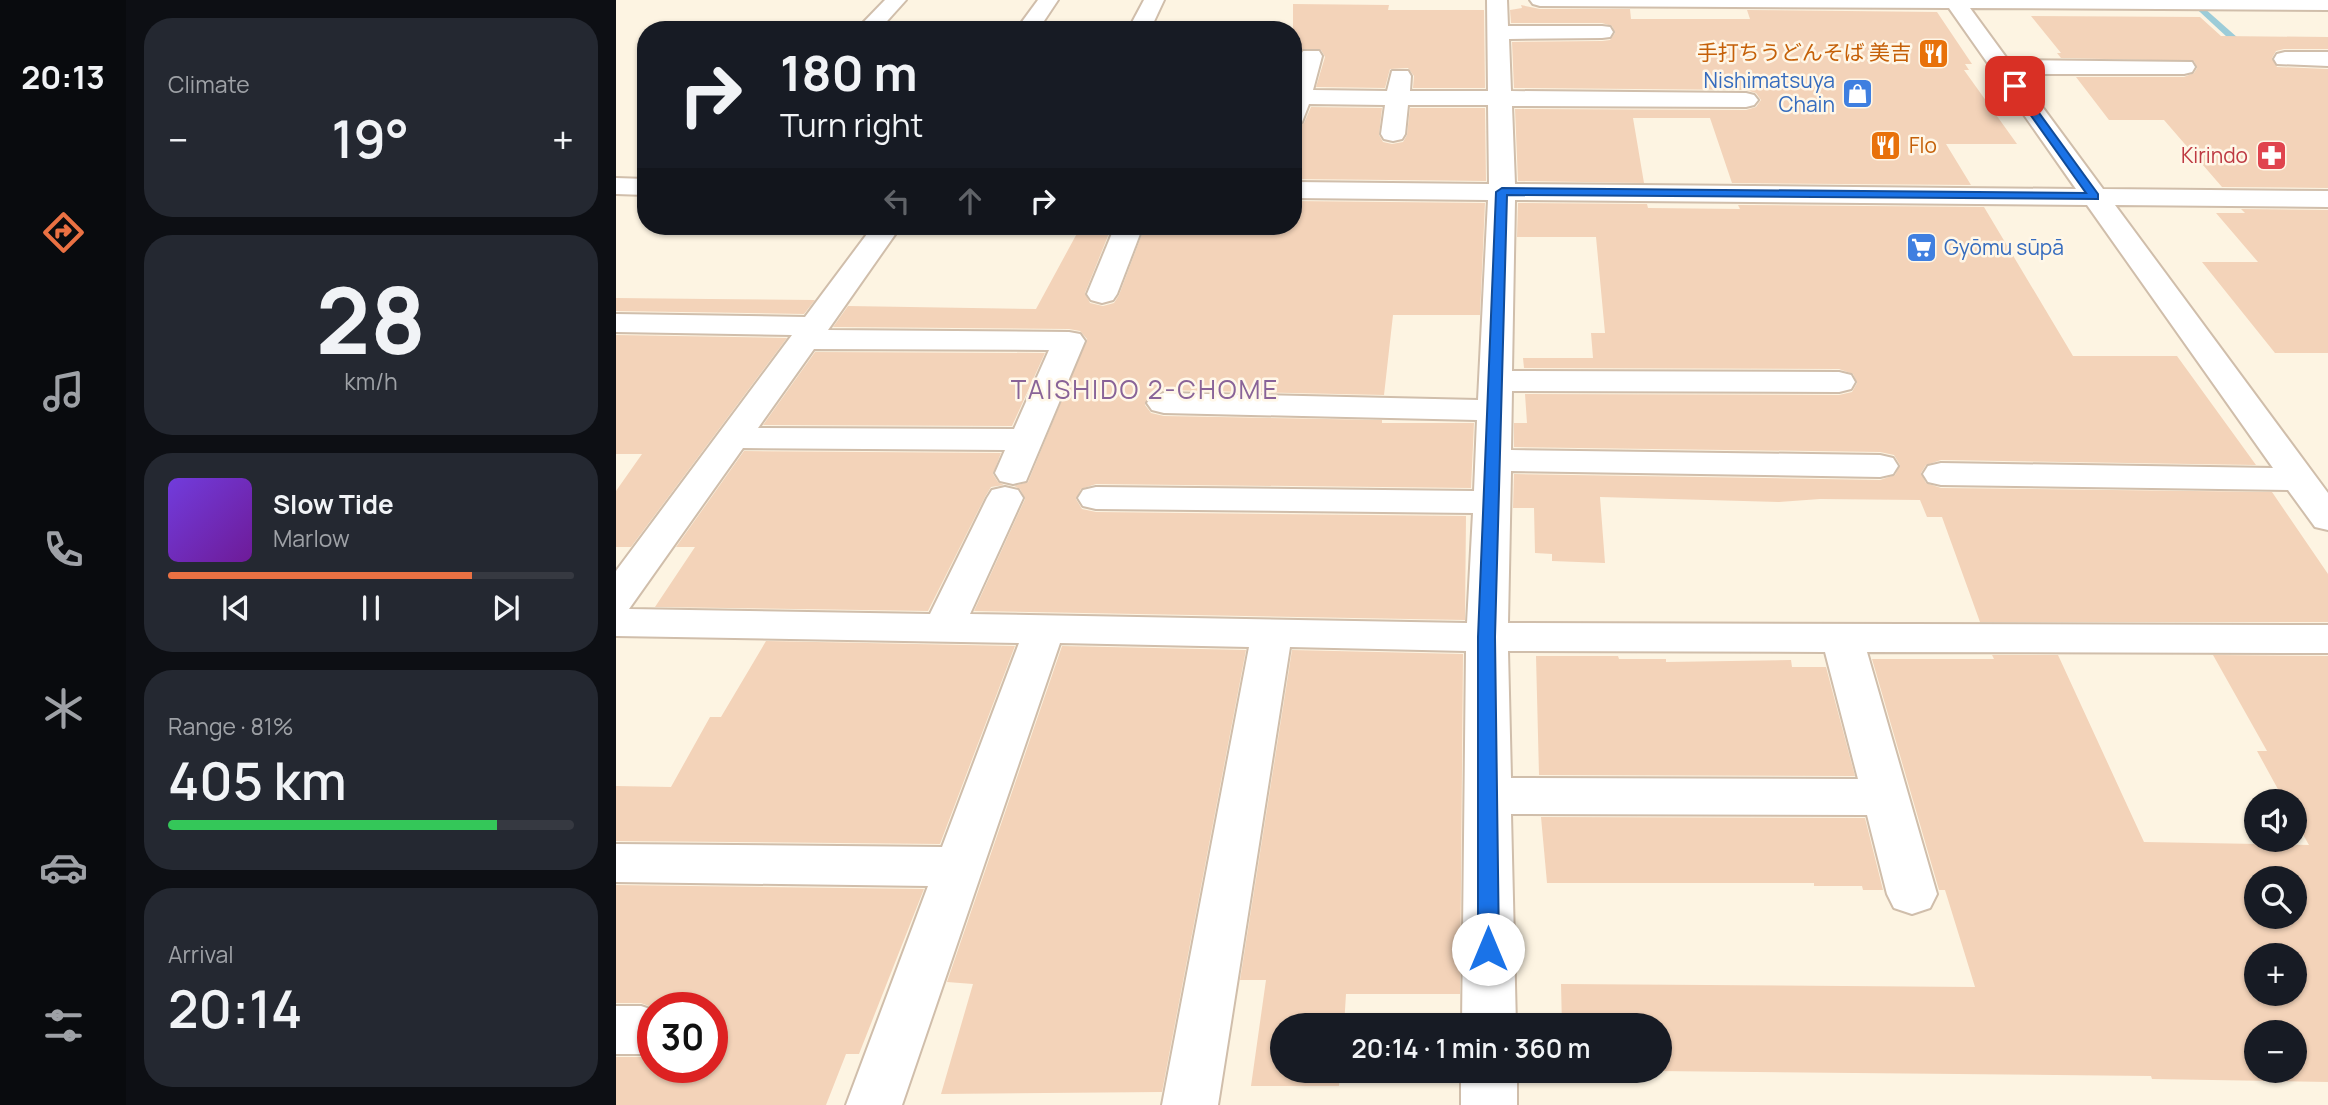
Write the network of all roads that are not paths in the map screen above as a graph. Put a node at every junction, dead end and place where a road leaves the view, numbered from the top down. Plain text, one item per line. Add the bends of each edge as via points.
1 (896, 0) edge
2 (1048, 0) edge
3 (1154, 0) edge
4 (1497, 0) edge
5 (1540, 0) edge
6 (1954, 1) edge
7 (2328, 4) edge
8 (876, 21) edge
9 (1033, 21) edge
10 (1144, 21) edge
11 (1602, 32) dead end
12 (1498, 33) junction
13 (1311, 56) dead end
14 (2285, 59) dead end
15 (2328, 59) edge
16 (2001, 67) junction
17 (2183, 67) dead end
18 (1302, 87) edge
19 (1398, 87) junction
20 (1499, 98) junction
21 (1746, 100) dead end
22 (1302, 106) edge
23 (1393, 134) dead end
24 (616, 186) edge
25 (637, 187) edge
26 (1302, 190) edge
27 (1502, 192) junction
28 (2094, 197) junction
29 (2328, 200) edge
30 (881, 235) edge
31 (1125, 235) edge
32 (1102, 294) dead end
33 (616, 323) edge
34 (810, 333) junction
35 (1839, 382) dead end
36 (1494, 396) junction
37 (1164, 403) dead end
38 (733, 438) junction
39 (1027, 440) junction
40 (1493, 460) junction
41 (1880, 466) dead end
42 (1941, 474) dead end
43 (1096, 498) dead end
44 (2318, 501) edge
45 (1492, 502) junction
46 (616, 599) edge
47 (616, 622) edge
48 (944, 626) junction
49 (1045, 628) junction
50 (1272, 632) junction
51 (1487, 637) junction
52 (1842, 638) junction
53 (2328, 639) edge
54 (1488, 796) junction
55 (1886, 797) junction
56 (616, 863) edge
57 (960, 867) junction
58 (1912, 894) dead end
59 (1489, 1013) edge
60 (1489, 1083) edge
61 (874, 1105) edge
62 (1190, 1105) edge
63 (1489, 1105) edge

1 - 8 street
2 - 9 street
3 - 10 street
4 - 12 street
5 - 6 street
6 - 7 street
6 - 16 street
11 - 12 street
12 - 20 street
13 - 18 street
14 - 15 street
16 - 17 street
16 - 28 street
19 - 20 street
19 - 22 street
19 - 23 street
20 - 21 street
20 - 27 street
24 - 25 street
26 - 27 street
27 - 28 street
27 - 36 street
28 - 29 street
28 - 44 street
30 - 34 street
31 - 32 street
33 - 34 street
34 - 38 street
34 - 39 street via 1069,341
35 - 36 street
36 - 37 street
36 - 40 street
38 - 39 street
38 - 46 street
39 - 48 street
40 - 41 street
40 - 45 street
42 - 44 street
43 - 45 street
45 - 51 street
47 - 48 street
48 - 49 street
49 - 50 street
49 - 57 street
50 - 51 street
50 - 62 street
51 - 52 street
51 - 54 street
52 - 53 street
52 - 55 street
54 - 55 street
54 - 59 street
55 - 58 street
56 - 57 street
57 - 61 street
60 - 63 street

